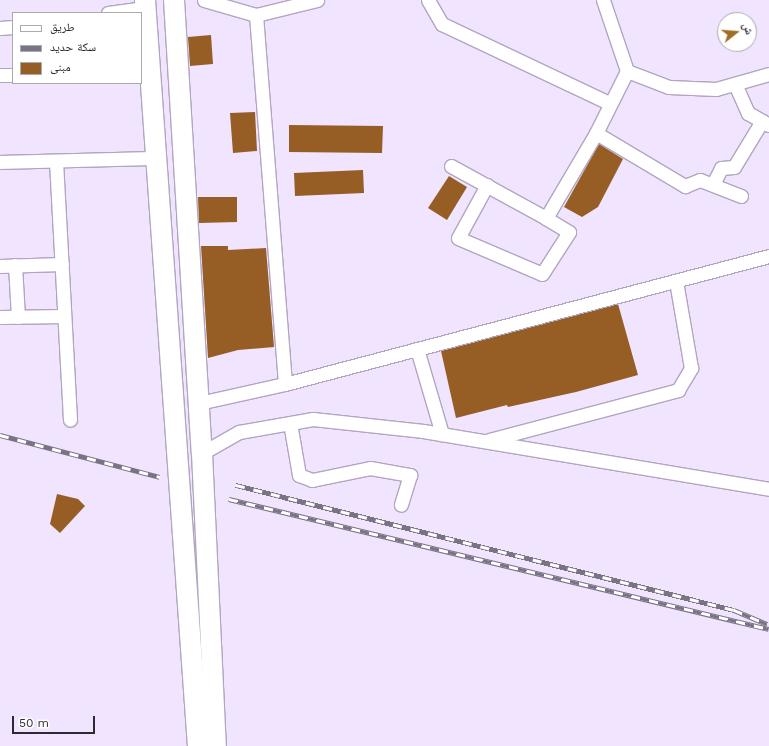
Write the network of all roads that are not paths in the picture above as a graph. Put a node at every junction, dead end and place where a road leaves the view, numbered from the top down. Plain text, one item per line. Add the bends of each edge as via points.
1 (174, 0) edge
2 (204, 0) edge
3 (317, 0) edge
4 (428, 0) edge
5 (603, 0) edge
6 (145, 4) edge
7 (112, 12) edge
8 (256, 15) junction
9 (12, 27) edge
10 (0, 28) edge
11 (145, 68) edge
12 (627, 71) junction
13 (769, 74) edge
14 (0, 75) edge
15 (12, 75) edge
16 (735, 84) junction
17 (609, 103) junction
18 (765, 123) edge
19 (596, 132) junction
20 (155, 158) junction
21 (56, 161) junction
22 (0, 162) edge
23 (451, 166) dead end
24 (713, 184) junction
25 (487, 185) junction
26 (741, 196) dead end
27 (546, 218) junction
28 (769, 256) edge
29 (62, 264) junction
30 (0, 266) edge
31 (15, 266) junction
32 (676, 281) junction
33 (64, 316) junction
34 (0, 317) edge
35 (18, 317) junction
36 (417, 350) junction
37 (285, 384) junction
38 (199, 403) junction
39 (70, 420) dead end
40 (290, 423) junction
41 (442, 434) junction
42 (484, 441) junction
43 (202, 453) junction
44 (769, 489) edge
45 (401, 505) dead end
46 (198, 746) edge
47 (216, 746) edge

1 - 38 main road
2 - 8 street
3 - 8 street
4 - 17 street via 442,24
5 - 12 street
6 - 7 street
6 - 11 main road
8 - 37 street
9 - 10 street
11 - 20 main road
12 - 16 street via 669,87 716,89
12 - 17 street
13 - 16 street
14 - 15 street
16 - 18 street via 748,113
17 - 19 street
18 - 24 street via 734,167 721,168
19 - 24 street via 685,186 700,180
19 - 27 street
20 - 21 street
20 - 46 main road
21 - 22 street
21 - 29 street
23 - 25 street
24 - 26 street
25 - 27 street
25 - 27 street via 458,238 542,274 569,232
28 - 32 street
29 - 31 street
29 - 33 street
30 - 31 street
31 - 35 street
32 - 36 street
32 - 42 street via 691,368 678,390
33 - 35 street
33 - 39 street
34 - 35 street
36 - 37 street
36 - 41 street
37 - 38 street
38 - 43 main road
40 - 41 street via 313,419
40 - 43 street via 239,432
40 - 45 street via 299,475 312,480 370,468 410,475
41 - 42 street
42 - 44 street
43 - 47 main road

